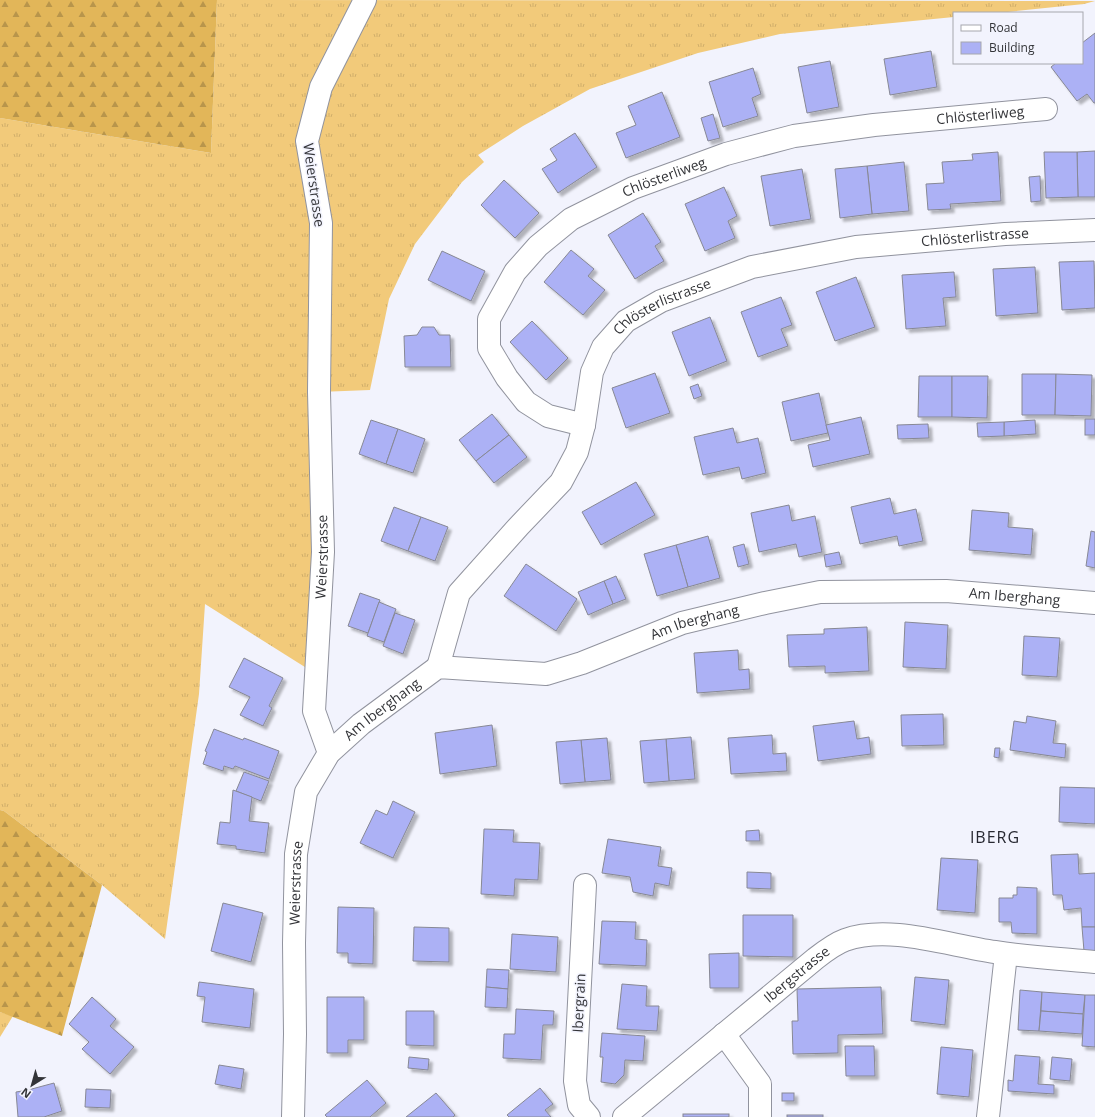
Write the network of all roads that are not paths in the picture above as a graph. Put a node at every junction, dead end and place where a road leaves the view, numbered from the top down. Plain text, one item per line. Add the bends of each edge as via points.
1 (365, 0) edge
2 (1046, 109) dead end
3 (1095, 230) edge
4 (584, 425) junction
5 (1095, 603) edge
6 (438, 667) junction
7 (329, 753) junction
8 (585, 885) dead end
9 (1006, 954) junction
10 (1095, 962) edge
11 (724, 1034) junction
12 (293, 1117) edge
13 (589, 1117) edge
14 (624, 1117) edge
15 (760, 1117) edge
16 (988, 1117) edge

1 - 7 street, Weierstrasse via 321,87 307,141 321,224 319,392 323,552 314,711
2 - 4 street, Chlösterliweg via 874,124 794,136 726,154 633,188 572,219 538,246 515,272 489,319 489,348 507,378 526,402 548,416
3 - 4 street, Chlösterlistrasse via 1005,234 856,247 752,267 661,301 626,321 603,348 592,372
4 - 6 street, Chlösterlistrasse via 577,452 561,482 459,594
5 - 6 street, Am Iberghang via 946,591 820,592 682,623 546,674
6 - 7 street, Am Iberghang via 361,724
7 - 12 street, Weierstrasse via 306,792 296,854
8 - 13 street, Ibergrain via 575,1081 579,1105
9 - 10 street, Ibergstrasse
9 - 11 street, Ibergstrasse via 892,934 845,940 815,959
9 - 16 street
11 - 14 street, Ibergstrasse
11 - 15 street via 760,1084

